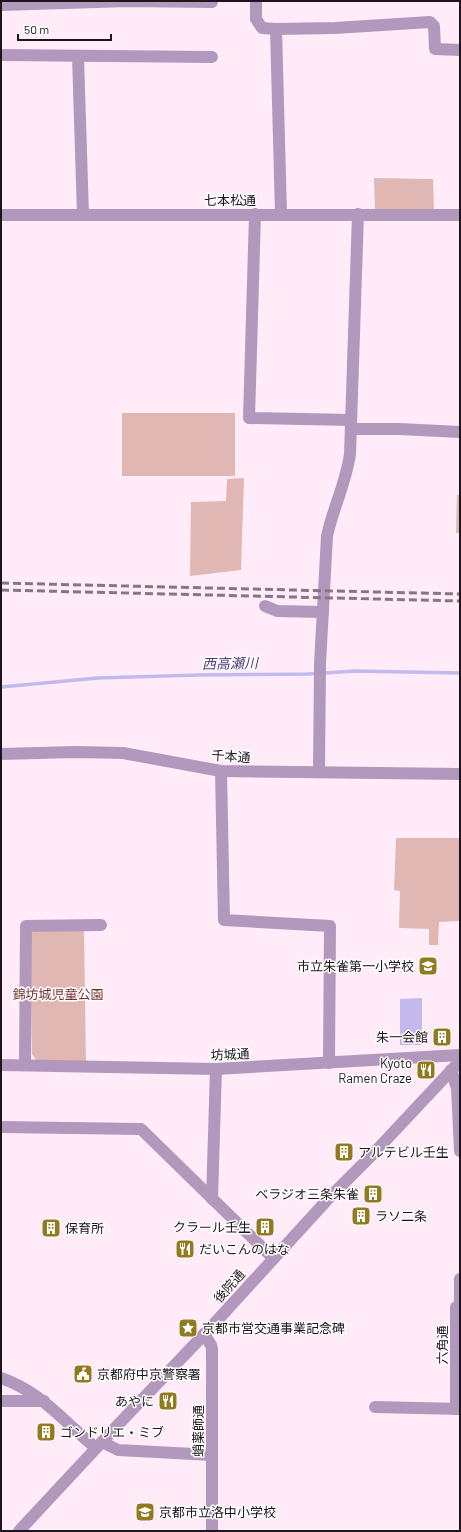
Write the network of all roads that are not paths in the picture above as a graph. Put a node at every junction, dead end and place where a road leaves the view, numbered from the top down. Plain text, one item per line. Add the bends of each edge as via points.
1 (256, 1) edge
2 (212, 2) edge
3 (1, 5) edge
4 (276, 29) junction
5 (460, 50) edge
6 (1, 55) edge
7 (78, 57) junction
8 (212, 57) dead end
9 (255, 214) junction
10 (281, 214) junction
11 (358, 214) junction
12 (1, 215) edge
13 (83, 215) junction
14 (460, 215) edge
15 (351, 425) junction
16 (460, 432) edge
17 (264, 606) dead end
18 (323, 612) junction
19 (1, 754) edge
20 (221, 771) junction
21 (319, 772) junction
22 (460, 774) edge
23 (101, 925) dead end
24 (460, 1055) edge
25 (460, 1061) edge
26 (329, 1063) junction
27 (1, 1065) edge
28 (25, 1065) junction
29 (216, 1069) junction
30 (451, 1070) junction
31 (1, 1127) edge
32 (460, 1151) edge
33 (212, 1199) junction
34 (273, 1258) junction
35 (460, 1279) edge
36 (204, 1334) junction
37 (1, 1378) edge
38 (1, 1401) edge
39 (44, 1402) junction
40 (375, 1407) dead end
41 (458, 1409) edge
42 (99, 1445) junction
43 (212, 1454) junction
44 (19, 1531) edge
45 (212, 1531) edge

1 - 4 street via 256,19 262,28
2 - 3 street via 128,1
4 - 5 street via 430,22 434,26 435,49
4 - 10 street
6 - 7 street
7 - 8 street
7 - 13 street
9 - 10 street, 七本松通
9 - 13 street, 七本松通
9 - 15 street via 249,418
10 - 11 street, 七本松通
11 - 14 street, 七本松通
11 - 15 street
12 - 13 street, 七本松通
15 - 16 street
15 - 18 street via 348,467 326,536
17 - 18 street via 277,611
18 - 21 street
19 - 20 street, 千本通 via 123,752
20 - 21 street, 千本通
20 - 26 street via 224,920 330,926
21 - 22 street, 千本通
23 - 28 street via 26,926
24 - 26 street, 坊城通
25 - 30 street, 後院通
26 - 29 street, 坊城通
27 - 28 street, 坊城通
28 - 29 street, 坊城通
29 - 33 street
30 - 32 street via 457,1088
30 - 34 street, 後院通
31 - 33 street via 141,1129
33 - 34 street
34 - 36 street, 後院通
35 - 41 street, 六角通 via 460,1305 456,1307
36 - 42 street, 後院通
36 - 43 street, 蛸薬師通 via 212,1349
37 - 39 street via 34,1393
38 - 39 street
39 - 42 street
40 - 41 street
42 - 43 street via 118,1450
42 - 44 street, 後院通
43 - 45 street, 蛸薬師通

